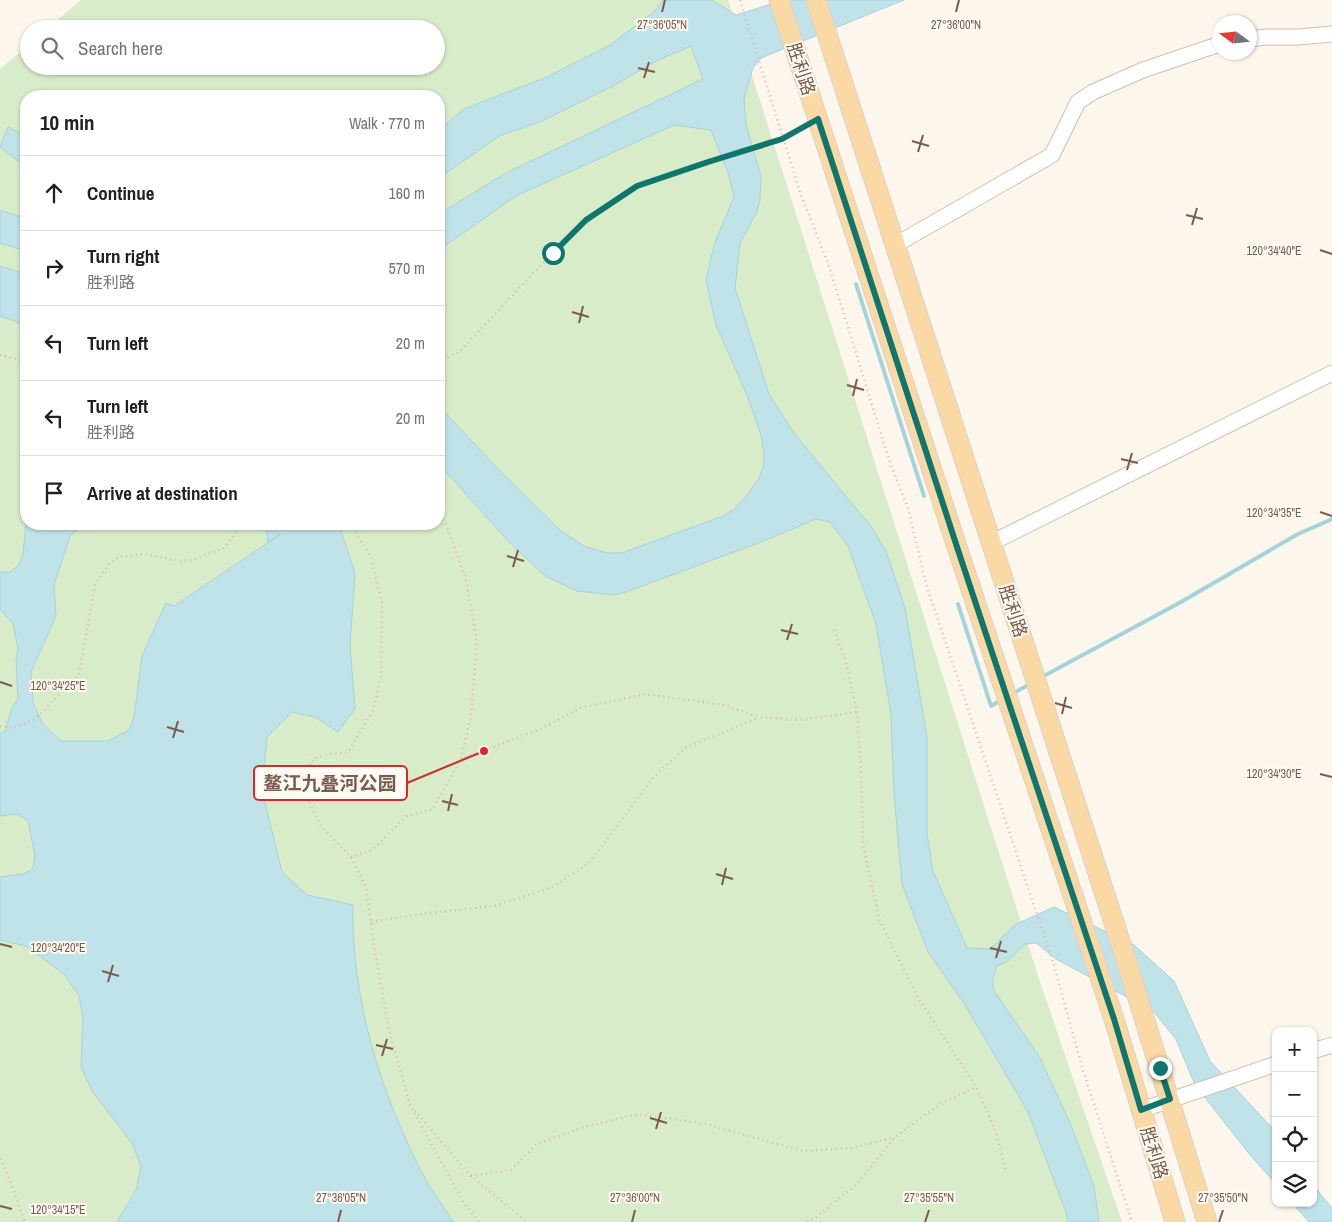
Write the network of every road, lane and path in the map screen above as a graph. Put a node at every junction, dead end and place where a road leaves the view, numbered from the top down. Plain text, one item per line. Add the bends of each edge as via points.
1 (779, 0) edge
2 (816, 0) edge
3 (740, 1) edge
4 (1332, 34) edge
5 (1257, 39) edge
6 (1212, 47) edge
7 (818, 119) junction
8 (782, 139) junction
9 (895, 245) junction
10 (0, 355) edge
11 (445, 359) edge
12 (20, 360) edge
13 (1332, 373) edge
14 (445, 524) edge
15 (238, 530) edge
16 (354, 530) edge
17 (991, 543) junction
18 (834, 630) dead end
19 (857, 712) junction
20 (759, 717) junction
21 (0, 726) edge
22 (461, 759) junction
23 (351, 857) junction
24 (371, 922) junction
25 (1332, 1045) edge
26 (1317, 1050) edge
27 (1272, 1065) edge
28 (976, 1087) junction
29 (1170, 1099) junction
30 (410, 1105) junction
31 (1141, 1110) junction
32 (895, 1137) junction
33 (0, 1159) edge
34 (1006, 1172) dead end
35 (471, 1176) junction
36 (25, 1222) edge
37 (479, 1222) edge
38 (527, 1222) edge
39 (808, 1222) edge
40 (1132, 1222) edge
41 (1175, 1222) edge
42 (1207, 1222) edge

1 - 7 main road, 胜利路
2 - 9 main road, 胜利路
3 - 8 path
4 - 5 street
6 - 9 street via 1143,70 1092,92 1078,102 1052,155
7 - 8 path
7 - 31 main road, 胜利路 via 1087,936
8 - 11 path via 637,186 586,220 460,351
8 - 40 path via 828,263 890,463 908,508 926,584 1054,965 1082,1067
9 - 17 main road, 胜利路
10 - 12 path
13 - 17 street
14 - 22 path via 466,580 477,642 471,715
15 - 21 path via 224,548 193,560 180,561 144,554 119,557 109,564 95,585 79,675 35,719 12,728
16 - 23 path via 371,557 382,604 381,675 373,711 348,752 324,754 313,759 305,781 310,804 320,825
17 - 29 main road, 胜利路
18 - 19 path via 846,662
19 - 20 path via 799,720
19 - 28 path via 863,844 879,920 917,996
20 - 22 path via 724,705 645,694 580,708 543,728
20 - 24 path via 685,748 652,779 589,863 553,887 494,906
22 - 23 path via 432,809 407,816 372,850
23 - 24 path via 366,888
24 - 30 path via 390,1034
25 - 26 street
27 - 29 street
28 - 32 path via 942,1103
28 - 34 path via 996,1132
29 - 31 street
29 - 42 main road, 胜利路
30 - 35 path
30 - 37 path via 462,1200
31 - 41 main road, 胜利路
32 - 35 path via 851,1148 802,1151 706,1124 633,1115 581,1128 537,1144 511,1170
32 - 39 path via 857,1184
33 - 36 path
35 - 38 path

